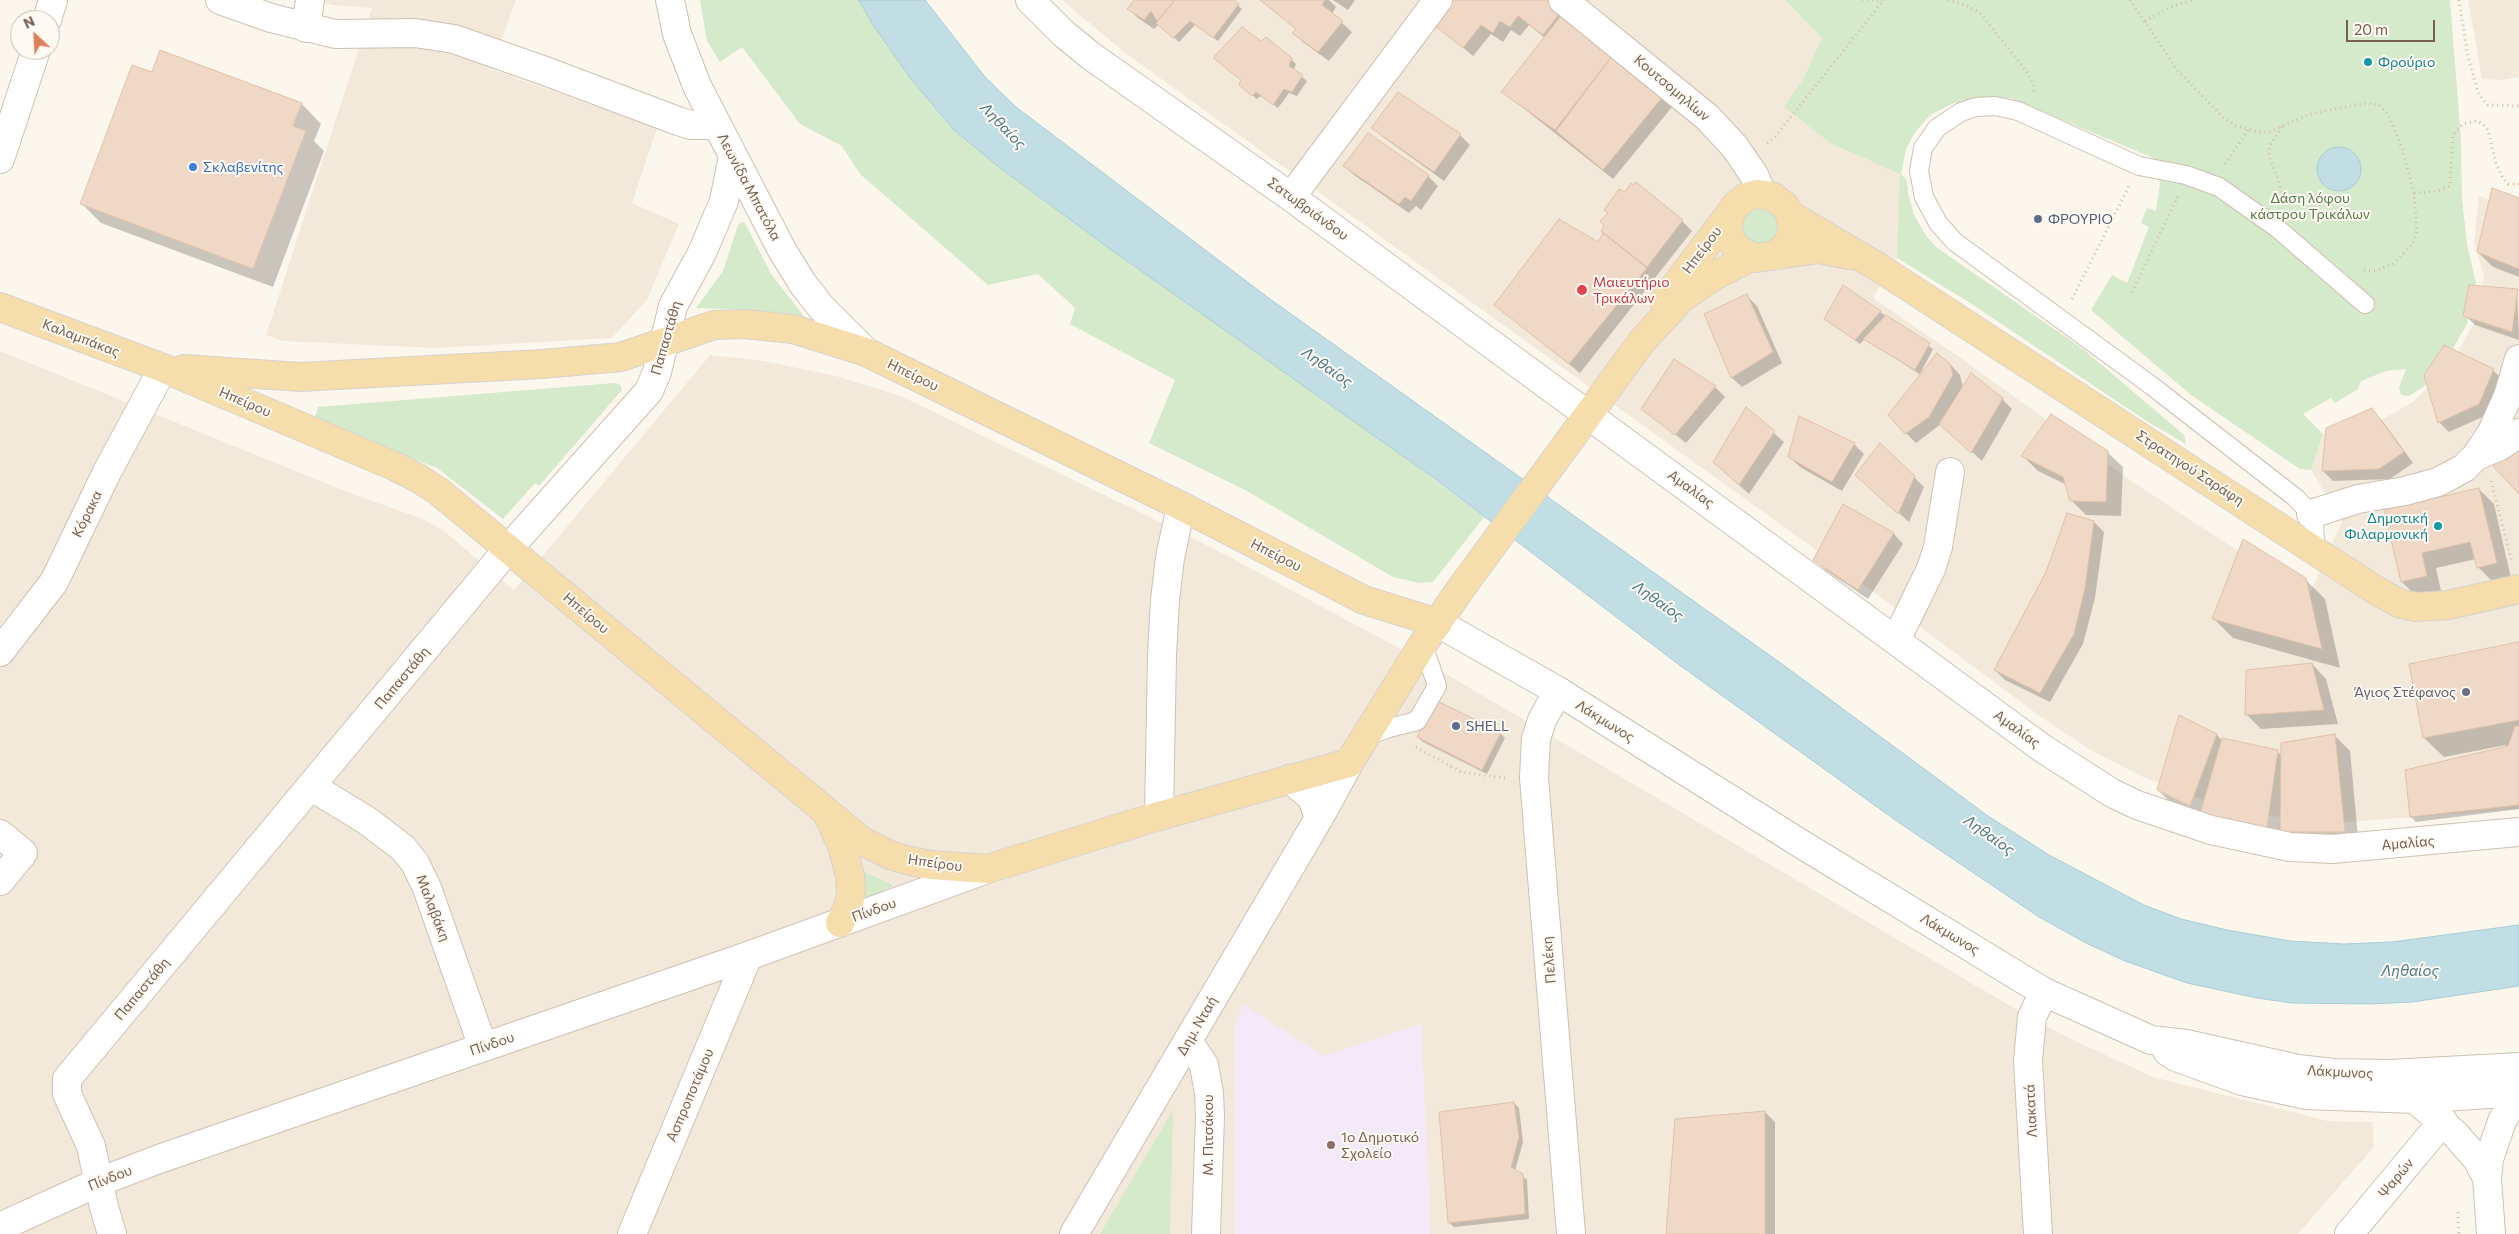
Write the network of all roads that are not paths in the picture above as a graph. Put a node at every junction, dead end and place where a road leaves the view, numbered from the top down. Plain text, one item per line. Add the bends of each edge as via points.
1 (220, 0) edge
2 (310, 0) edge
3 (670, 0) edge
4 (1030, 0) edge
5 (1438, 0) edge
6 (1563, 0) edge
7 (306, 28) junction
8 (33, 60) edge
9 (716, 125) junction
10 (733, 156) junction
11 (0, 158) edge
12 (1762, 194) junction
13 (1291, 197) junction
14 (1731, 212) junction
15 (1790, 215) junction
16 (1762, 256) junction
17 (1878, 267) junction
18 (2365, 304) dead end
19 (0, 307) edge
20 (1643, 340) junction
21 (663, 343) junction
22 (866, 352) junction
23 (2519, 359) edge
24 (163, 368) junction
25 (1589, 414) junction
26 (2519, 433) edge
27 (2476, 456) junction
28 (1950, 472) dead end
29 (1181, 506) junction
30 (2311, 514) junction
31 (2312, 548) junction
32 (508, 549) junction
33 (2519, 589) edge
34 (1431, 633) junction
35 (1896, 640) junction
36 (0, 652) edge
37 (1558, 691) junction
38 (1364, 737) junction
39 (1349, 763) junction
40 (1290, 779) junction
41 (312, 787) junction
42 (826, 812) junction
43 (1159, 816) junction
44 (1319, 818) junction
45 (2519, 832) edge
46 (0, 834) edge
47 (987, 869) junction
48 (0, 881) edge
49 (840, 923) junction
50 (748, 956) junction
51 (2044, 992) junction
52 (2151, 1040) junction
53 (1188, 1041) junction
54 (483, 1048) junction
55 (2519, 1066) edge
56 (2519, 1092) edge
57 (2415, 1099) junction
58 (2443, 1121) junction
59 (2487, 1178) junction
60 (99, 1182) junction
61 (0, 1227) edge
62 (112, 1234) edge
63 (632, 1234) edge
64 (1074, 1234) edge
65 (1206, 1234) edge
66 (1571, 1234) edge
67 (2038, 1234) edge
68 (2349, 1234) edge
69 (2491, 1234) edge

1 - 7 street
2 - 7 street
3 - 9 street, Λεωνίδα Μπατόλα via 687,63
4 - 13 street, Σατωβριάνδου via 1091,56
5 - 13 street
6 - 12 street, Κουτσομηλίων via 1690,101 1722,132 1744,160
7 - 9 street via 335,34 415,33 454,39 545,70 678,122
8 - 11 street
9 - 10 street, Λεωνίδα Μπατόλα
10 - 21 street, Παπαστάθη via 730,181 717,221 673,306
10 - 22 street, Λεωνίδα Μπατόλα via 803,284 831,319
12 - 14 main road via 1746,197
12 - 15 main road via 1777,198
13 - 25 street, Σατωβριάνδου
14 - 16 main road via 1727,225 1730,239 1738,250
14 - 20 main road, Ηπείρου via 1661,305
15 - 16 main road via 1790,239 1783,249
15 - 17 main road
16 - 17 main road via 1828,250
16 - 20 main road, Ηπείρου via 1714,276 1682,298
17 - 31 main road, Στρατηγού Σαράφη
18 - 30 lane via 2278,228 2214,184 2139,166 2027,115 1995,106 1976,107 1954,115 1938,128 1921,155 1919,178 1932,214 1954,242 2264,472
19 - 24 main road, Καλαμπάκας
20 - 25 main road, Ηπείρου
21 - 22 main road, Ηπείρου via 714,325 744,324 806,332
21 - 24 main road, Ηπείρου via 603,360 300,377
21 - 32 street, Παπαστάθη via 657,372 641,401
22 - 29 main road, Ηπείρου
23 - 27 street via 2498,418
24 - 32 main road, Ηπείρου via 394,466 438,491
24 - 36 street, Κόρακα via 54,582
25 - 34 main road, Ηπείρου
25 - 35 street, Αμαλίας
26 - 27 street via 2500,446
27 - 30 street via 2464,468 2438,482 2358,499
28 - 35 street via 1938,547 1931,569
29 - 34 main road, Ηπείρου
29 - 43 street via 1170,558 1162,655
30 - 31 lane via 2316,533
31 - 33 main road, Στρατηγού Σαράφη via 2377,591 2401,604 2416,607 2448,605
32 - 41 street, Παπαστάθη
32 - 42 main road, Ηπείρου
34 - 37 street, Λάκμωνος
34 - 38 main road, Ηπείρου
34 - 38 lane via 1437,686 1416,721
35 - 45 street, Αμαλίας via 2093,782 2137,805 2211,830 2312,849 2398,845
37 - 51 street, Λάκμωνος
37 - 66 street, Πελέκη via 1536,739 1534,778
38 - 39 main road, Ηπείρου
39 - 40 main road, Ηπείρου
39 - 44 street, Δημ. Νταή
40 - 43 main road, Ηπείρου
40 - 44 street via 1312,798
41 - 54 street, Μαλαβάκη via 366,820 403,848 415,863 441,926
41 - 60 street, Παπαστάθη via 67,1079 68,1094 91,1146
42 - 47 main road, Ηπείρου via 862,841 890,855 931,866
42 - 49 main road via 842,846 850,876 849,905
43 - 47 main road, Ηπείρου
44 - 53 street, Δημ. Νταή
46 - 48 street via 24,853
47 - 49 street, Πίνδου
49 - 50 street, Πίνδου
50 - 54 street, Πίνδου
50 - 63 street, Ασπροποτάμου
51 - 52 street, Λάκμωνος
51 - 67 street, Λιακατά via 2032,1017 2028,1061
52 - 55 street, Λάκμωνος via 2333,1073 2390,1074
52 - 57 street via 2176,1057 2205,1069 2283,1091 2339,1098
53 - 64 street, Δημ. Νταή
53 - 65 street, Μ. Πιτσάκου via 1204,1065 1209,1093
54 - 60 street, Πίνδου
56 - 57 street
56 - 59 street via 2505,1112 2496,1135
57 - 58 street
58 - 59 street via 2476,1159
58 - 68 street, Ψαρών
59 - 69 street
60 - 61 street, Πίνδου
60 - 62 street

